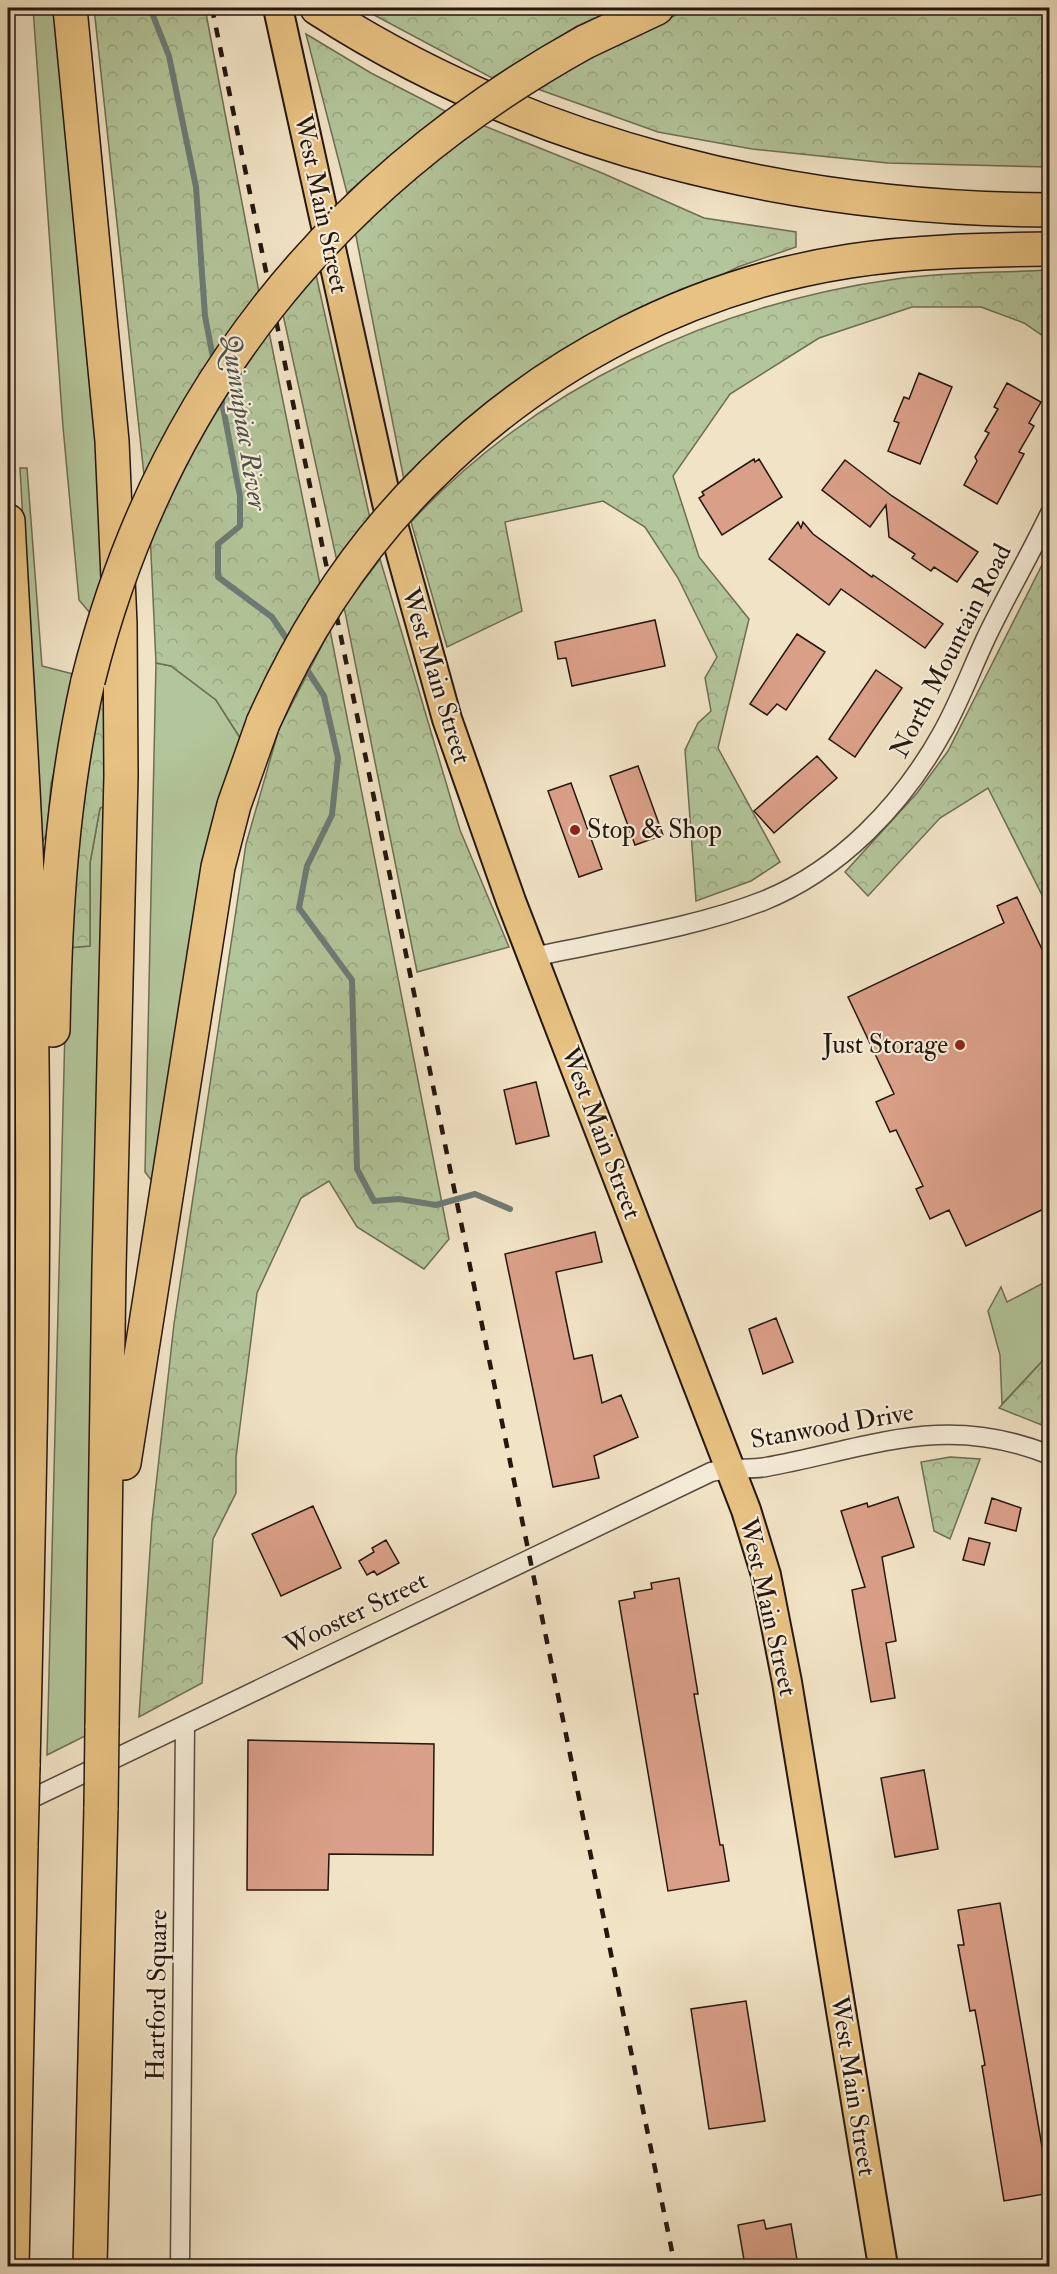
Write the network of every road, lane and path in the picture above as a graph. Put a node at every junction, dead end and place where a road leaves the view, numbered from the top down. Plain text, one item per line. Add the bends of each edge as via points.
1 (70, 8) edge
2 (278, 8) edge
3 (317, 8) edge
4 (657, 8) edge
5 (1050, 210) edge
6 (1050, 249) edge
7 (1050, 513) edge
8 (8, 521) edge
9 (8, 686) edge
10 (19, 746) junction
11 (533, 957) junction
12 (1050, 1455) edge
13 (30, 1456) junction
14 (730, 1467) junction
15 (105, 1631) junction
16 (185, 1725) junction
17 (8, 1811) edge
18 (12, 2266) edge
19 (90, 2266) edge
20 (180, 2266) edge
21 (883, 2266) edge

1 - 15 highway via 112,441 120,624 121,776
2 - 11 main road, West Main Street via 364,404 413,602 451,729
3 - 5 highway via 466,89 560,129 669,162 773,185 872,200
4 - 13 highway, bridge via 585,42 483,104 407,162 333,231 268,306 209,392 155,492 117,584 88,681 67,790 58,873 46,1351 40,1411
6 - 15 highway, bridge via 958,250 864,259 770,278 717,294 636,329 568,367 504,411 432,474 385,524 330,597 263,723 234,805 214,893 128,1434
7 - 11 street, North Mountain Road via 943,732 900,797 851,847 823,868 764,900 724,914
8 - 10 highway
9 - 10 highway
10 - 13 highway via 30,950 33,1106
11 - 14 main road, West Main Street
12 - 14 street, Stanwood Drive via 989,1438 930,1434 873,1441 764,1467
13 - 18 highway, bridge
14 - 16 street, Wooster Street via 694,1478
14 - 21 main road, West Main Street via 755,1537 777,1624
15 - 19 highway, bridge
16 - 17 street, Wooster Street
16 - 20 street, Hartford Square

